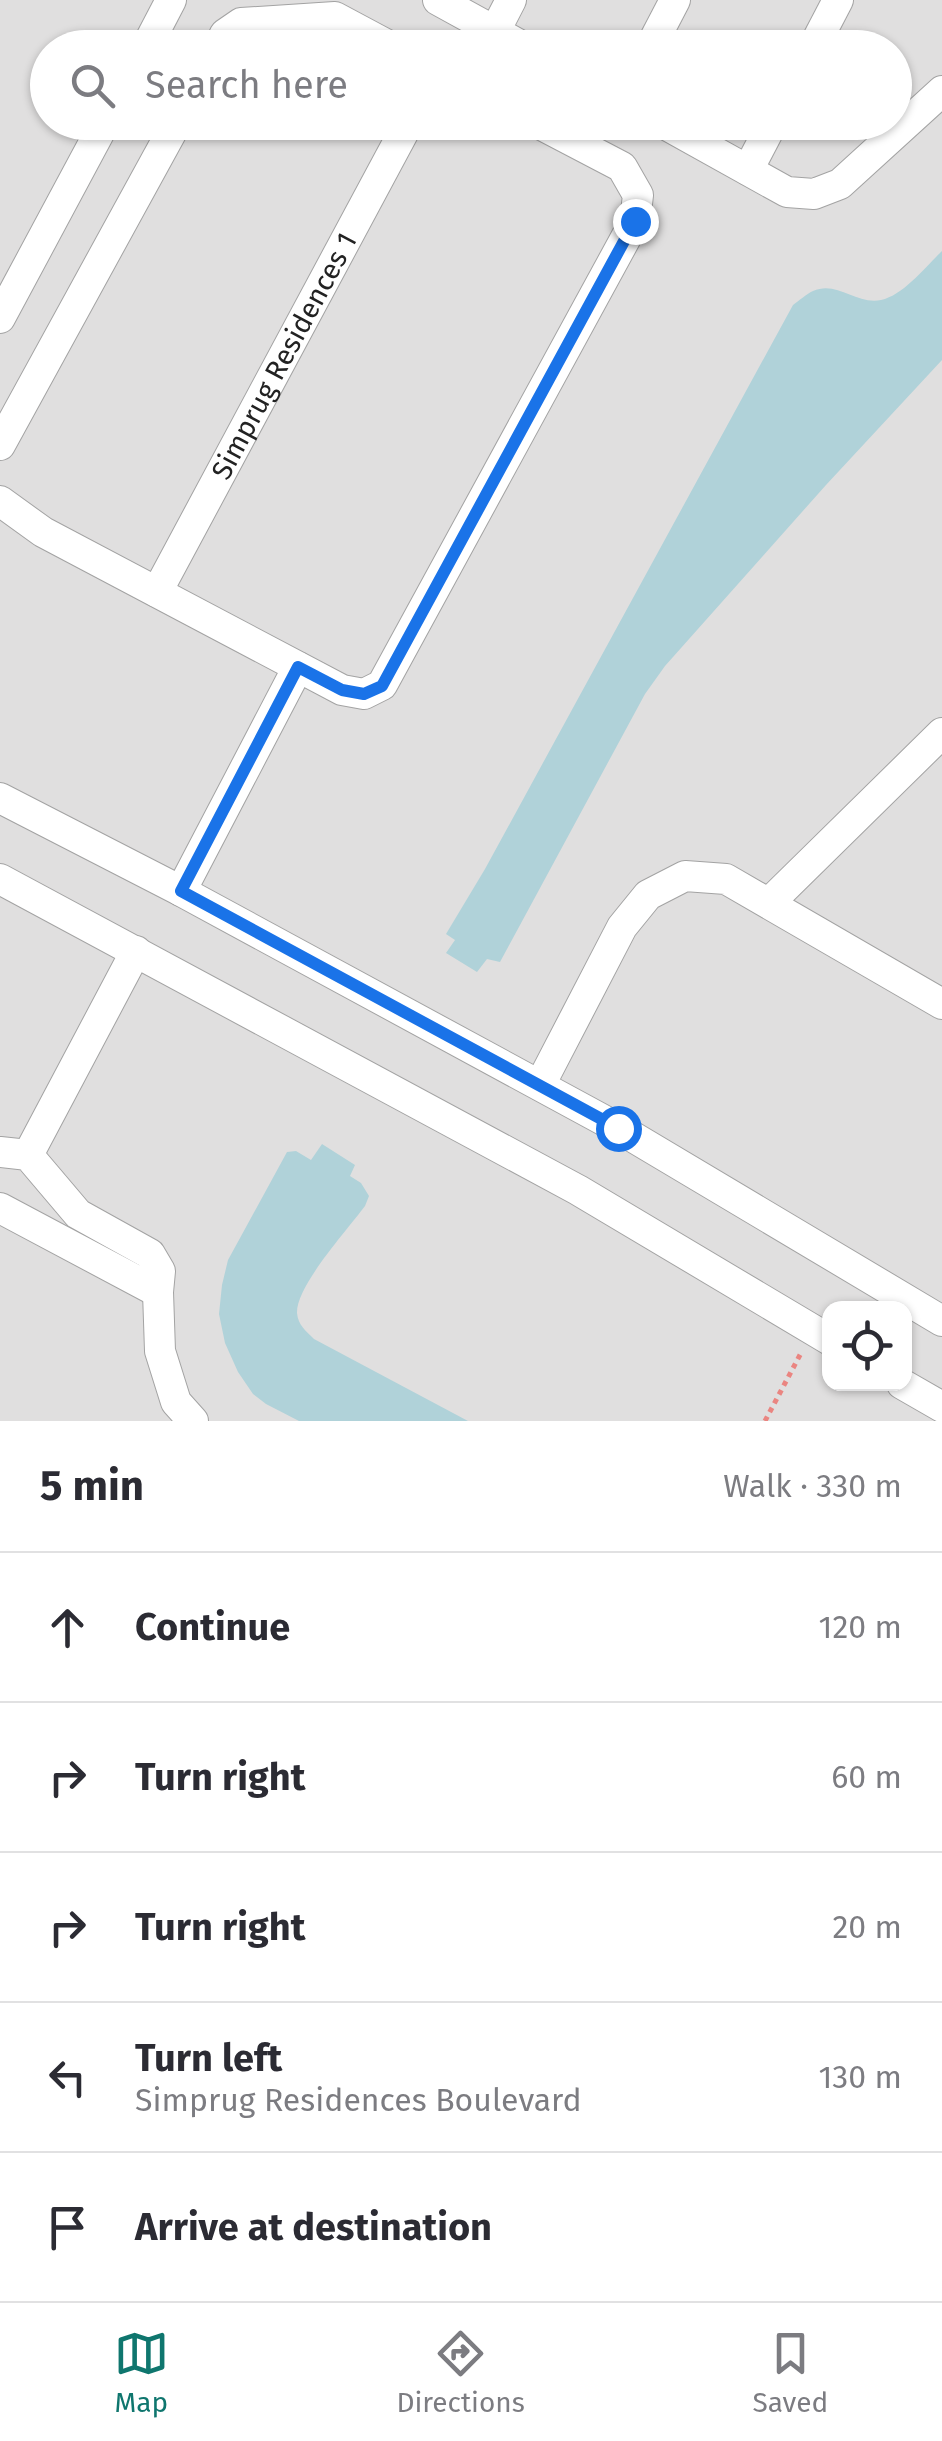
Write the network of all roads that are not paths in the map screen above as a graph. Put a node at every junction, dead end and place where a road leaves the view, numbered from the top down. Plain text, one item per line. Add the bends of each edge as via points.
1 (171, 0) edge
2 (438, 0) edge
3 (511, 0) edge
4 (675, 0) edge
5 (838, 0) edge
6 (155, 30) edge
7 (233, 30) edge
8 (359, 30) edge
9 (493, 30) edge
10 (496, 30) edge
11 (659, 30) edge
12 (822, 30) edge
13 (942, 91) edge
14 (912, 118) edge
15 (95, 140) edge
16 (166, 140) edge
17 (398, 140) edge
18 (570, 140) edge
19 (694, 140) edge
20 (764, 140) edge
21 (888, 140) edge
22 (748, 170) junction
23 (0, 318) edge
24 (0, 445) edge
25 (0, 501) edge
26 (157, 592) junction
27 (298, 667) junction
28 (942, 733) edge
29 (0, 798) edge
30 (0, 879) edge
31 (181, 891) junction
32 (769, 903) junction
33 (136, 951) junction
34 (942, 1004) edge
35 (540, 1085) junction
36 (14, 1154) edge
37 (0, 1208) edge
38 (158, 1292) junction
39 (942, 1321) edge
40 (821, 1336) edge
41 (912, 1390) edge
42 (942, 1408) edge
43 (193, 1421) edge

1 - 6 street
2 - 9 street
3 - 10 street
4 - 11 street
5 - 12 street
7 - 8 street via 241,22 335,17
13 - 14 street
15 - 23 street
16 - 24 street
17 - 26 street, Simprug Residences 1
18 - 27 street via 622,168 638,195 635,221 382,686 364,694 342,690
19 - 22 street
20 - 22 street
21 - 22 street via 840,184 814,194 787,192
25 - 26 street via 43,532
26 - 27 street
27 - 31 street
28 - 32 street
29 - 31 street
30 - 33 street
31 - 35 street
32 - 34 street
32 - 35 street via 726,879 685,876 648,895 622,926
33 - 36 street
33 - 40 street via 578,1190
35 - 39 street
36 - 38 street via 78,1214 150,1254 160,1271
37 - 38 street
38 - 43 street via 160,1351 176,1402
41 - 42 street

